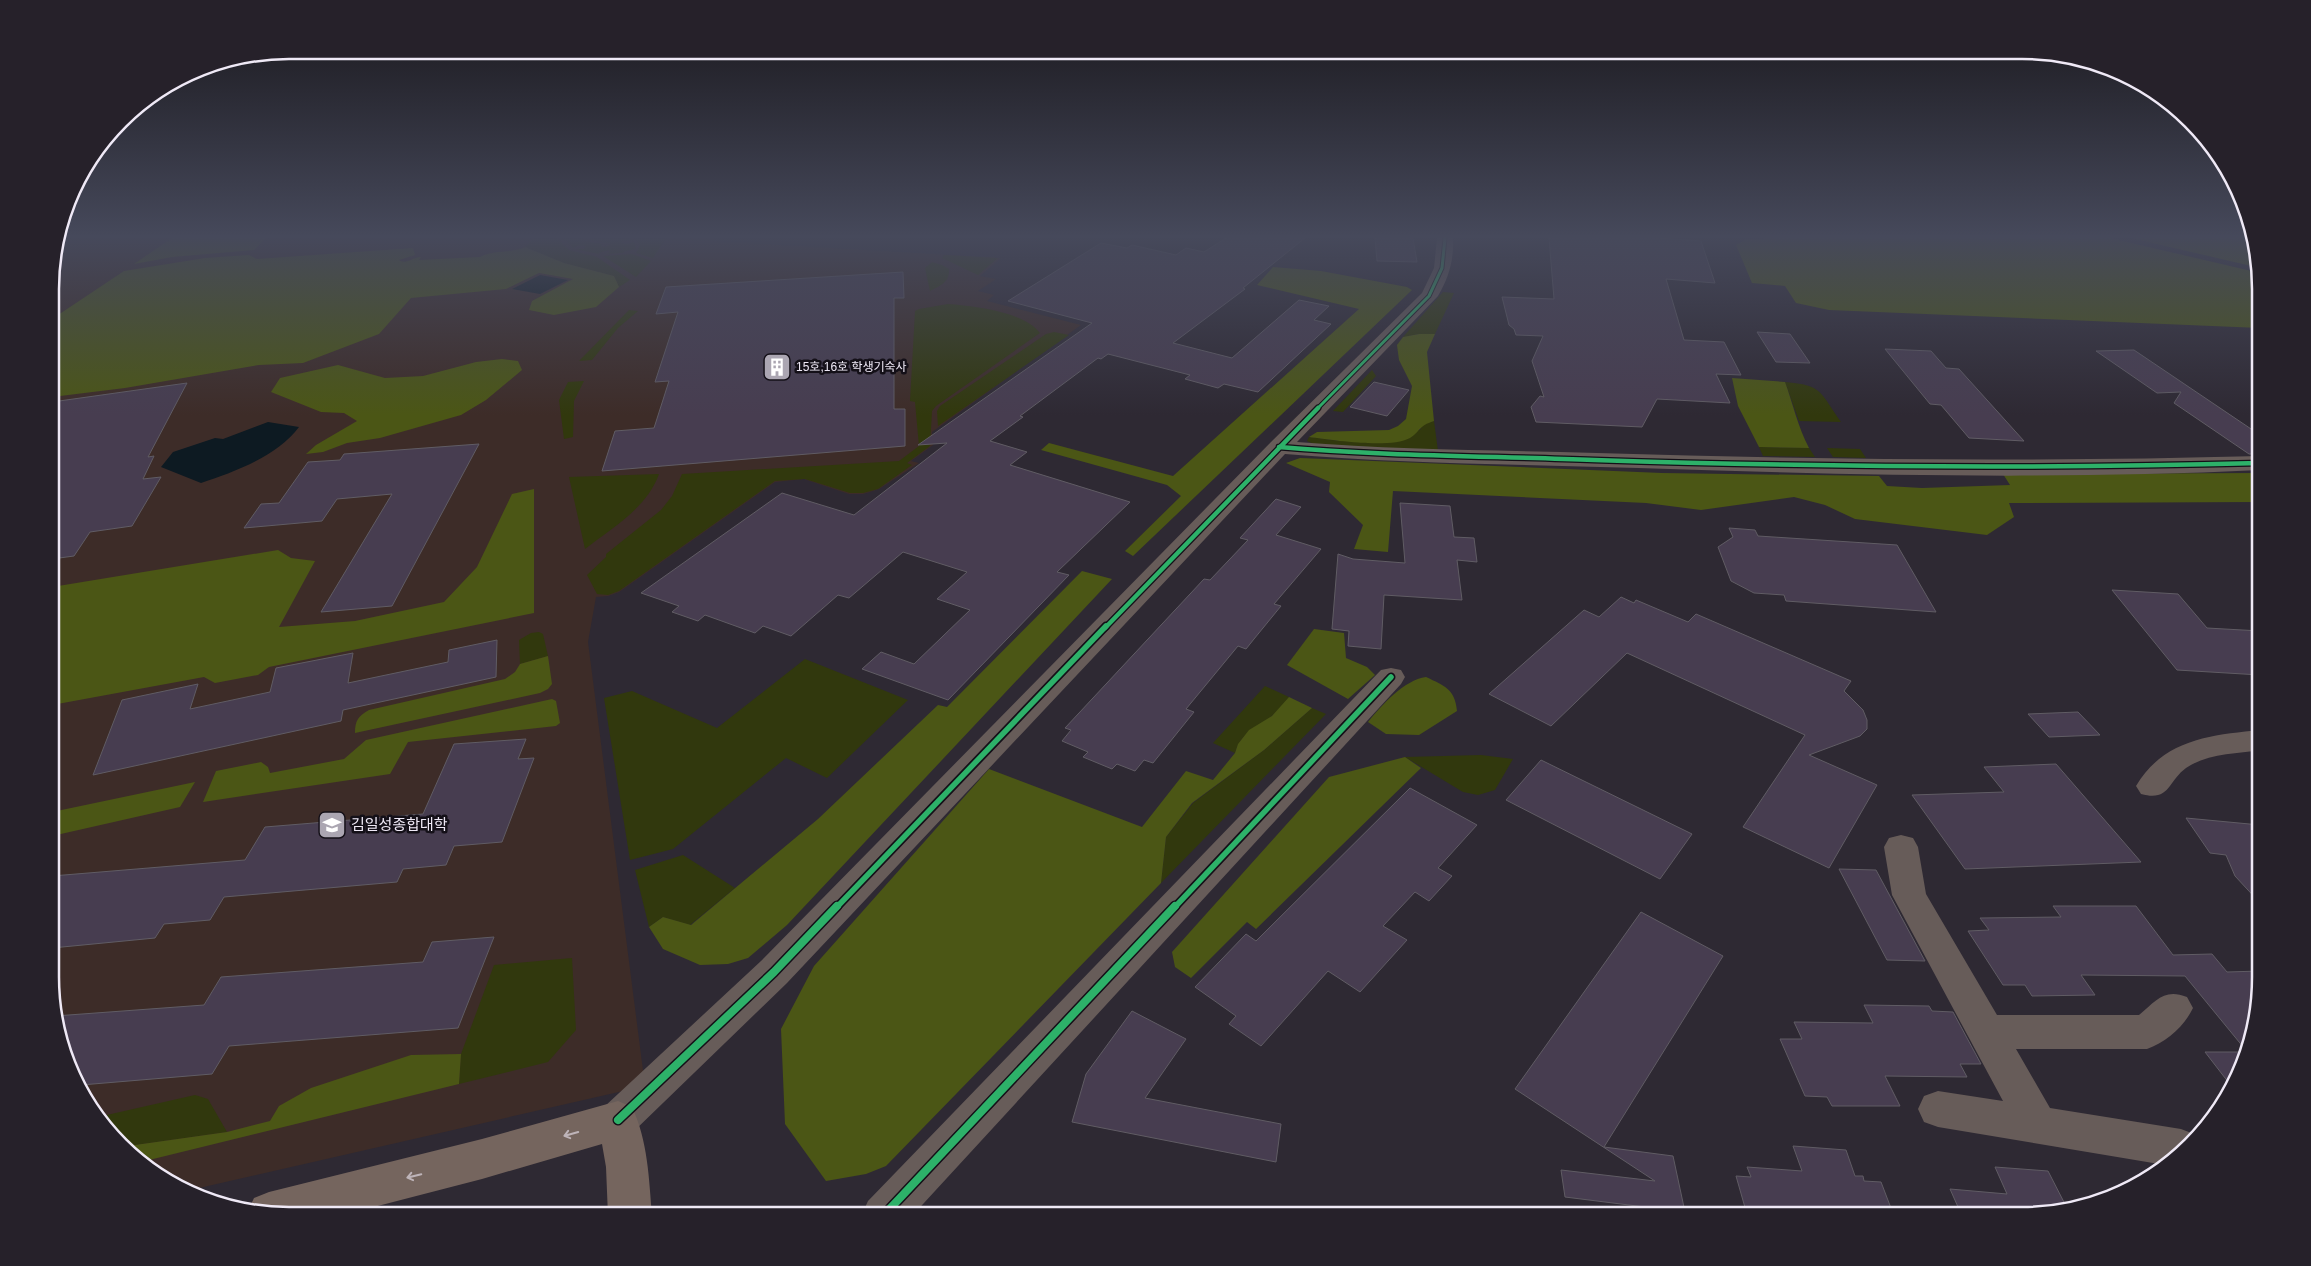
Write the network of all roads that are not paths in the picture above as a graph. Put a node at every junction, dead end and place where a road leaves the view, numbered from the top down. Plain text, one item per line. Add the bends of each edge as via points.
1 (1428, 297) edge
2 (1279, 447) junction
3 (2252, 463) edge
4 (1391, 677) dead end
5 (2252, 741) edge
6 (2152, 786) dead end
7 (1900, 847) dead end
8 (2174, 1008) dead end
9 (1986, 1032) junction
10 (1938, 1109) dead end
11 (618, 1120) junction
12 (2038, 1125) junction
13 (2177, 1147) edge
14 (296, 1207) edge
15 (629, 1207) edge
16 (891, 1207) edge

1 - 2 street
2 - 3 street via 1634,462 1869,467
2 - 11 street via 774,972
4 - 16 street
5 - 6 street via 2210,746 2175,761
7 - 9 street via 1909,895
8 - 9 street via 2147,1032
9 - 12 street
10 - 12 street
11 -> 14 main road
11 - 15 main road via 627,1167
12 - 13 street

